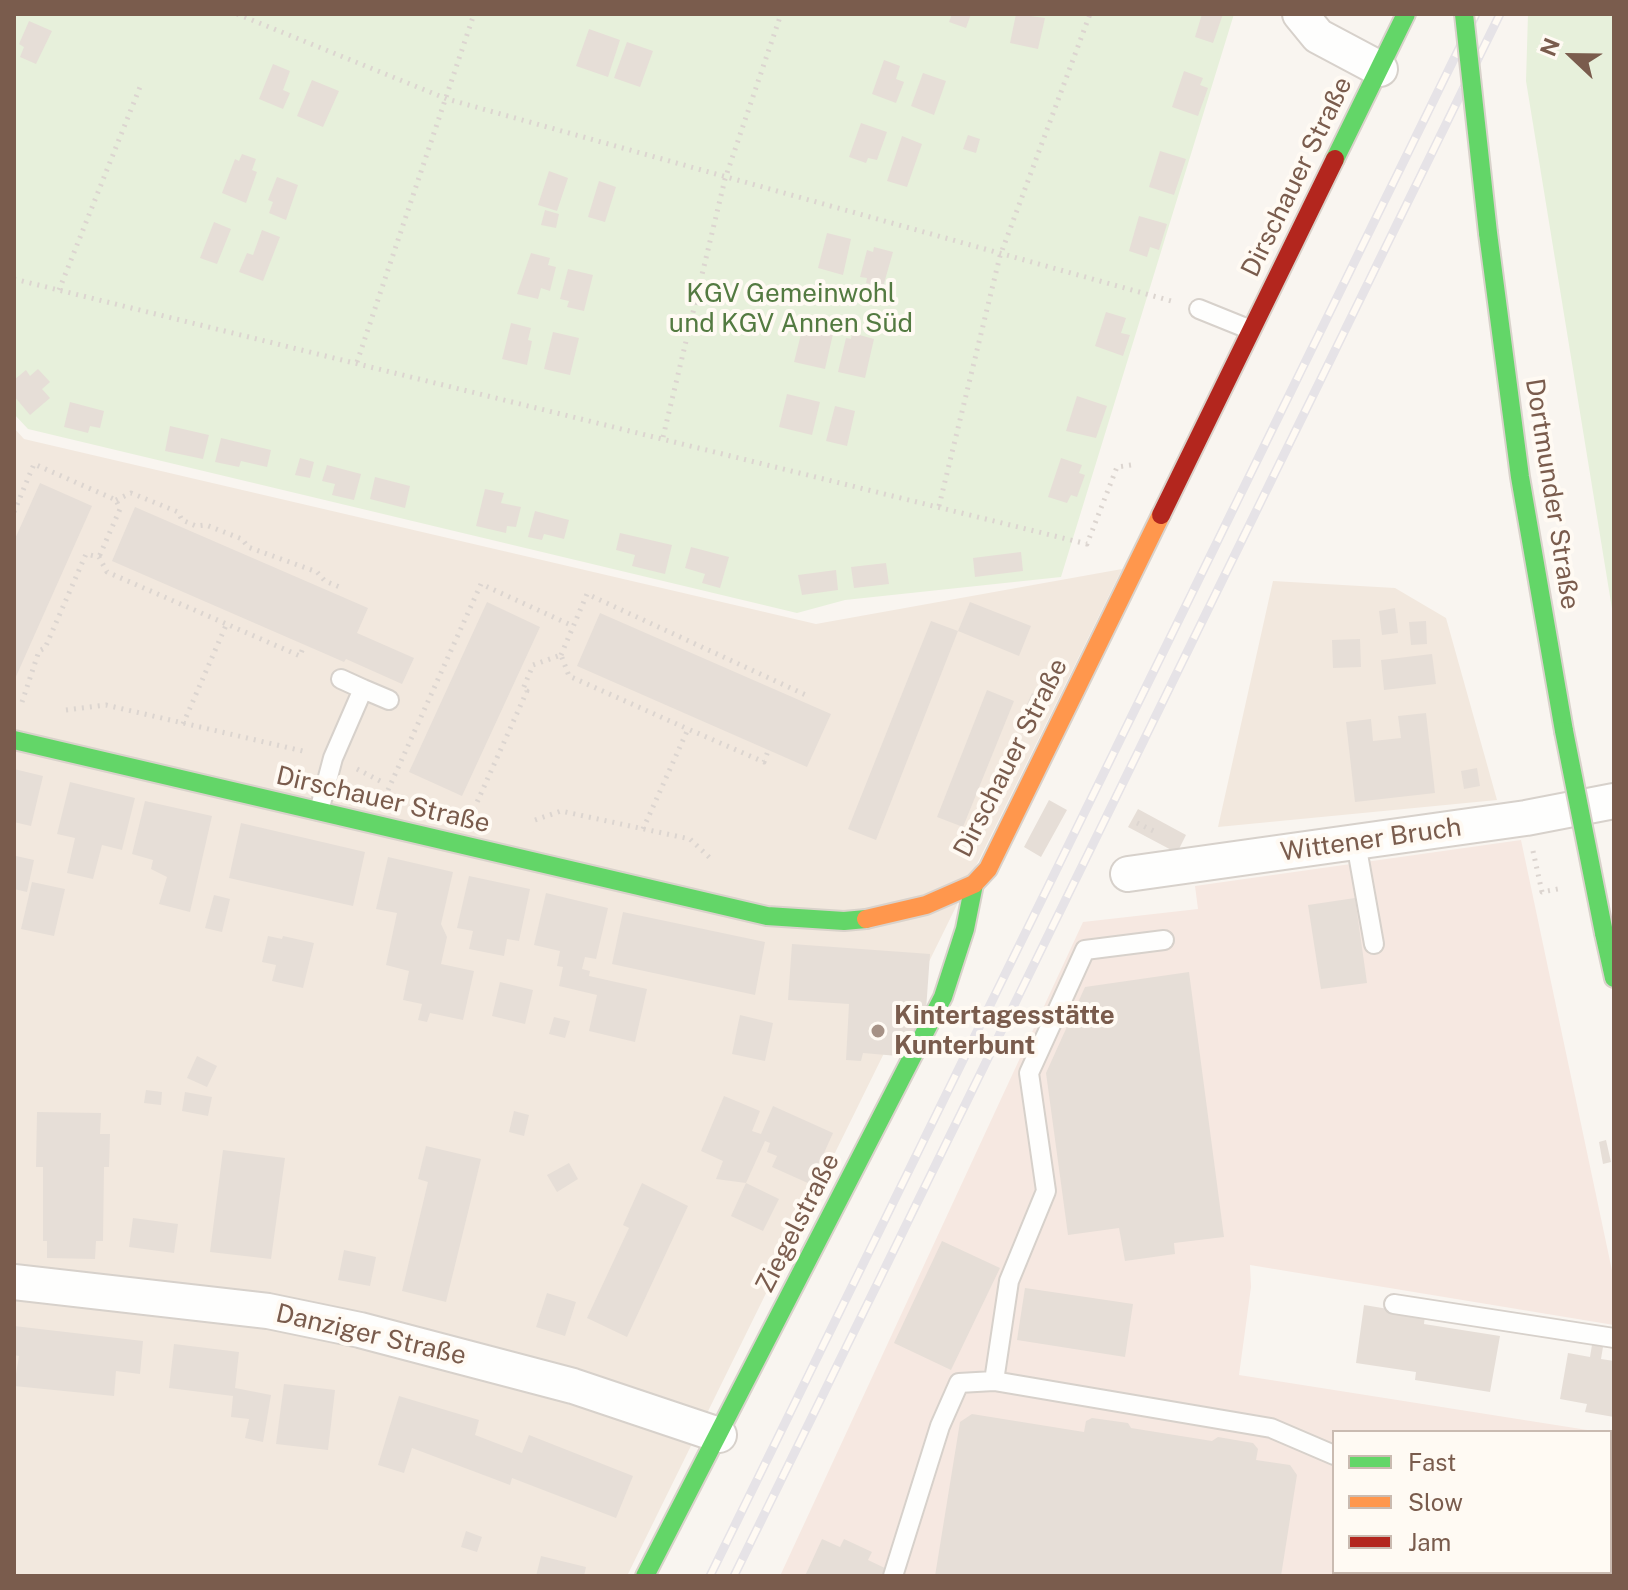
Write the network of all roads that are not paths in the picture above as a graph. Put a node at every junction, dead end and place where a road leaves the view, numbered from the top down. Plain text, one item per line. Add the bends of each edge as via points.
1 (1300, 14) edge
2 (1406, 14) edge
3 (1464, 14) edge
4 (1380, 69) junction
5 (1191, 306) road end
6 (1251, 330) junction
7 (341, 679) dead end
8 (363, 689) junction
9 (389, 700) dead end
10 (14, 740) edge
11 (1614, 801) edge
12 (319, 811) junction
13 (1356, 843) junction
14 (1128, 874) dead end
15 (974, 884) junction
16 (1164, 940) dead end
17 (1374, 944) dead end
18 (1614, 978) edge
19 (14, 1282) edge
20 (1394, 1304) dead end
21 (1614, 1338) edge
22 (994, 1381) junction
23 (719, 1435) junction
24 (1332, 1454) edge
25 (645, 1576) edge
26 (893, 1576) edge

1 - 4 street via 1318,36
2 - 4 street, Dirschauer Straße
3 - 18 street, Dortmunder Straße, bridge via 1520,477
4 - 6 street, Dirschauer Straße
5 - 6 lane
6 - 15 street, Dirschauer Straße via 988,869
7 - 8 lane
8 - 9 lane
8 - 12 lane via 333,758
10 - 12 street, Dirschauer Straße
11 - 13 street, Wittener Bruch
12 - 15 street, Dirschauer Straße via 767,916 844,921 926,905
13 - 14 street, Wittener Bruch
13 - 17 lane
15 - 23 street, Ziegelstraße via 943,997
16 - 22 lane via 1085,950 1029,1073 1046,1191 1009,1281
19 - 23 street, Danziger Straße via 268,1311 360,1330 560,1382
20 - 21 lane
22 - 24 lane via 1271,1428
22 - 26 lane via 959,1383 940,1426
23 - 25 street, Ziegelstraße

